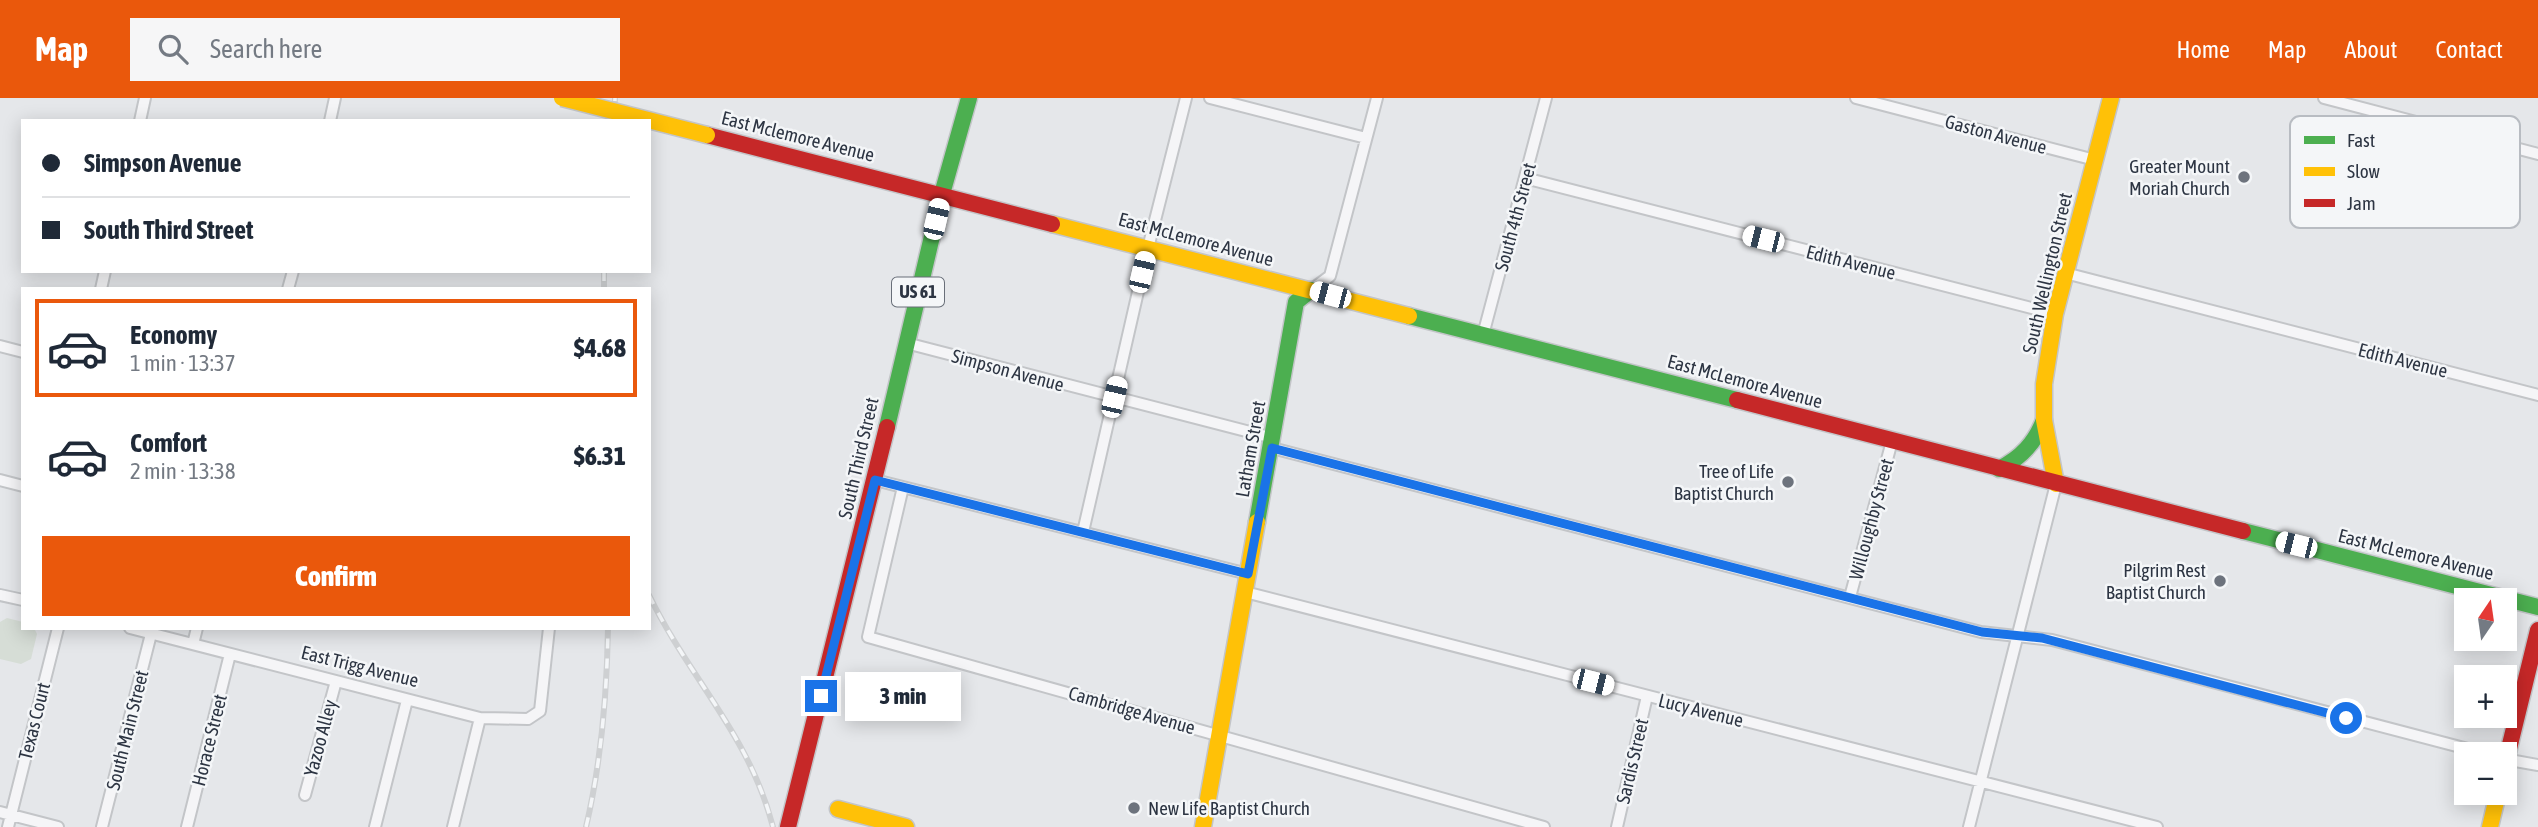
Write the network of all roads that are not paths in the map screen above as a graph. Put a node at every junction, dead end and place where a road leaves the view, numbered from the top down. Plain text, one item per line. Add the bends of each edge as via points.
1 (145, 98) edge
2 (335, 98) edge
3 (562, 98) edge
4 (969, 98) edge
5 (1186, 98) edge
6 (1210, 98) edge
7 (1377, 98) edge
8 (1546, 98) edge
9 (1856, 98) edge
10 (2111, 98) edge
11 (2323, 98) edge
12 (2392, 116) edge
13 (140, 119) edge
14 (330, 119) edge
15 (644, 119) edge
16 (651, 121) edge
17 (1366, 138) junction
18 (2520, 149) edge
19 (2538, 154) edge
20 (2095, 160) junction
21 (1525, 178) junction
22 (942, 194) junction
23 (1148, 248) junction
24 (2065, 273) junction
25 (1311, 290) junction
26 (2055, 314) junction
27 (1483, 335) junction
28 (906, 343) junction
29 (0, 346) edge
30 (21, 351) edge
31 (2538, 395) edge
32 (1114, 397) junction
33 (2044, 420) junction
34 (1892, 441) junction
35 (1273, 443) junction
36 (1999, 469) junction
37 (0, 480) edge
38 (874, 484) junction
39 (2056, 484) junction
40 (21, 485) edge
41 (904, 487) junction
42 (1083, 533) junction
43 (1248, 574) junction
44 (1245, 592) junction
45 (0, 595) edge
46 (1850, 597) junction
47 (21, 600) edge
48 (2538, 607) edge
49 (57, 630) edge
50 (137, 630) edge
51 (196, 630) edge
52 (549, 630) edge
53 (2538, 630) edge
54 (151, 634) junction
55 (2017, 635) junction
56 (193, 644) junction
57 (230, 654) junction
58 (336, 681) junction
59 (1647, 696) junction
60 (407, 699) junction
61 (480, 718) junction
62 (1219, 734) junction
63 (2510, 742) edge
64 (2454, 745) edge
65 (2517, 763) edge
66 (2538, 765) edge
67 (1981, 782) junction
68 (305, 795) dead end
69 (2495, 805) edge
70 (838, 809) dead end
71 (5, 813) edge
72 (2118, 822) edge
73 (8, 827) edge
74 (58, 827) edge
75 (102, 827) edge
76 (187, 827) edge
77 (375, 827) edge
78 (453, 827) edge
79 (788, 827) edge
80 (906, 827) edge
81 (1203, 827) edge
82 (1544, 827) edge
83 (1617, 827) edge
84 (1969, 827) edge
85 (2157, 827) edge
86 (2490, 827) edge

1 - 13 street
2 - 14 street
3 - 15 main road, East Mclemore Avenue, bridge
4 - 22 main road, South Third Street / US 61
5 - 23 street
6 - 17 street
7 - 17 street, Latham Street
8 - 21 street, South 4th Street
9 - 20 street, Gaston Avenue
10 - 20 main road, South Wellington Street
11 - 12 street
16 - 22 main road, East Mclemore Avenue, bridge
17 - 25 street, Latham Street via 1330,276
18 - 19 street
20 - 24 main road, South Wellington Street
21 - 26 street, Edith Avenue
21 - 27 street, South 4th Street
22 - 23 main road, East McLemore Avenue
22 - 28 main road, South Third Street / US 61
23 - 25 main road, East McLemore Avenue
23 - 32 street
24 - 26 main road, South Wellington Street
24 - 31 street, Edith Avenue
25 - 27 main road, East McLemore Avenue
25 - 35 main road, Latham Street via 1296,302
26 - 33 main road, South Wellington Street via 2044,384
27 - 34 main road, East McLemore Avenue
28 - 32 street, Simpson Avenue
28 - 38 main road, South Third Street / US 61
29 - 30 street
32 - 35 street, Simpson Avenue
32 - 42 street
33 - 36 main road via 2027,449 2014,463
33 - 39 main road, South Wellington Street
34 - 36 main road, East McLemore Avenue
34 - 46 street, Willoughby Street
35 - 43 main road, Latham Street
35 - 46 street, Simpson Avenue
36 - 39 main road, East McLemore Avenue
37 - 40 street
38 - 41 street
38 - 79 main road, South Third Street / US 61
39 - 48 main road, East McLemore Avenue
39 - 55 street, South Wellington Street
41 - 42 street
41 - 62 street, Cambridge Avenue via 868,637
42 - 43 street
43 - 44 main road, Latham Street
44 - 59 street, Lucy Avenue
44 - 62 main road, Latham Street
45 - 47 street
46 - 55 street, Simpson Avenue via 1982,632
49 - 71 street, Texas Court
50 - 54 street, East Trigg Avenue
51 - 56 street
52 - 61 street, East Trigg Avenue via 540,711 528,719
53 - 63 main road
54 - 56 street, East Trigg Avenue
54 - 75 street, South Main Street
55 - 64 street, Simpson Avenue via 2052,640
55 - 67 street, South Wellington Street
56 - 57 street, East Trigg Avenue
57 - 58 street, East Trigg Avenue
57 - 76 street, Horace Street
58 - 60 street, East Trigg Avenue
58 - 68 street, Yazoo Alley
59 - 67 street, Lucy Avenue
59 - 83 street, Sardis Street
60 - 61 street, East Trigg Avenue
60 - 77 street
61 - 78 street
62 - 81 main road, Latham Street
62 - 82 street, Cambridge Avenue
65 - 66 street
67 - 72 street, Lucy Avenue
67 - 84 street, South Wellington Street
69 - 86 main road
70 - 80 main road
71 - 73 street, Texas Court
71 - 74 street
72 - 85 street, Lucy Avenue

